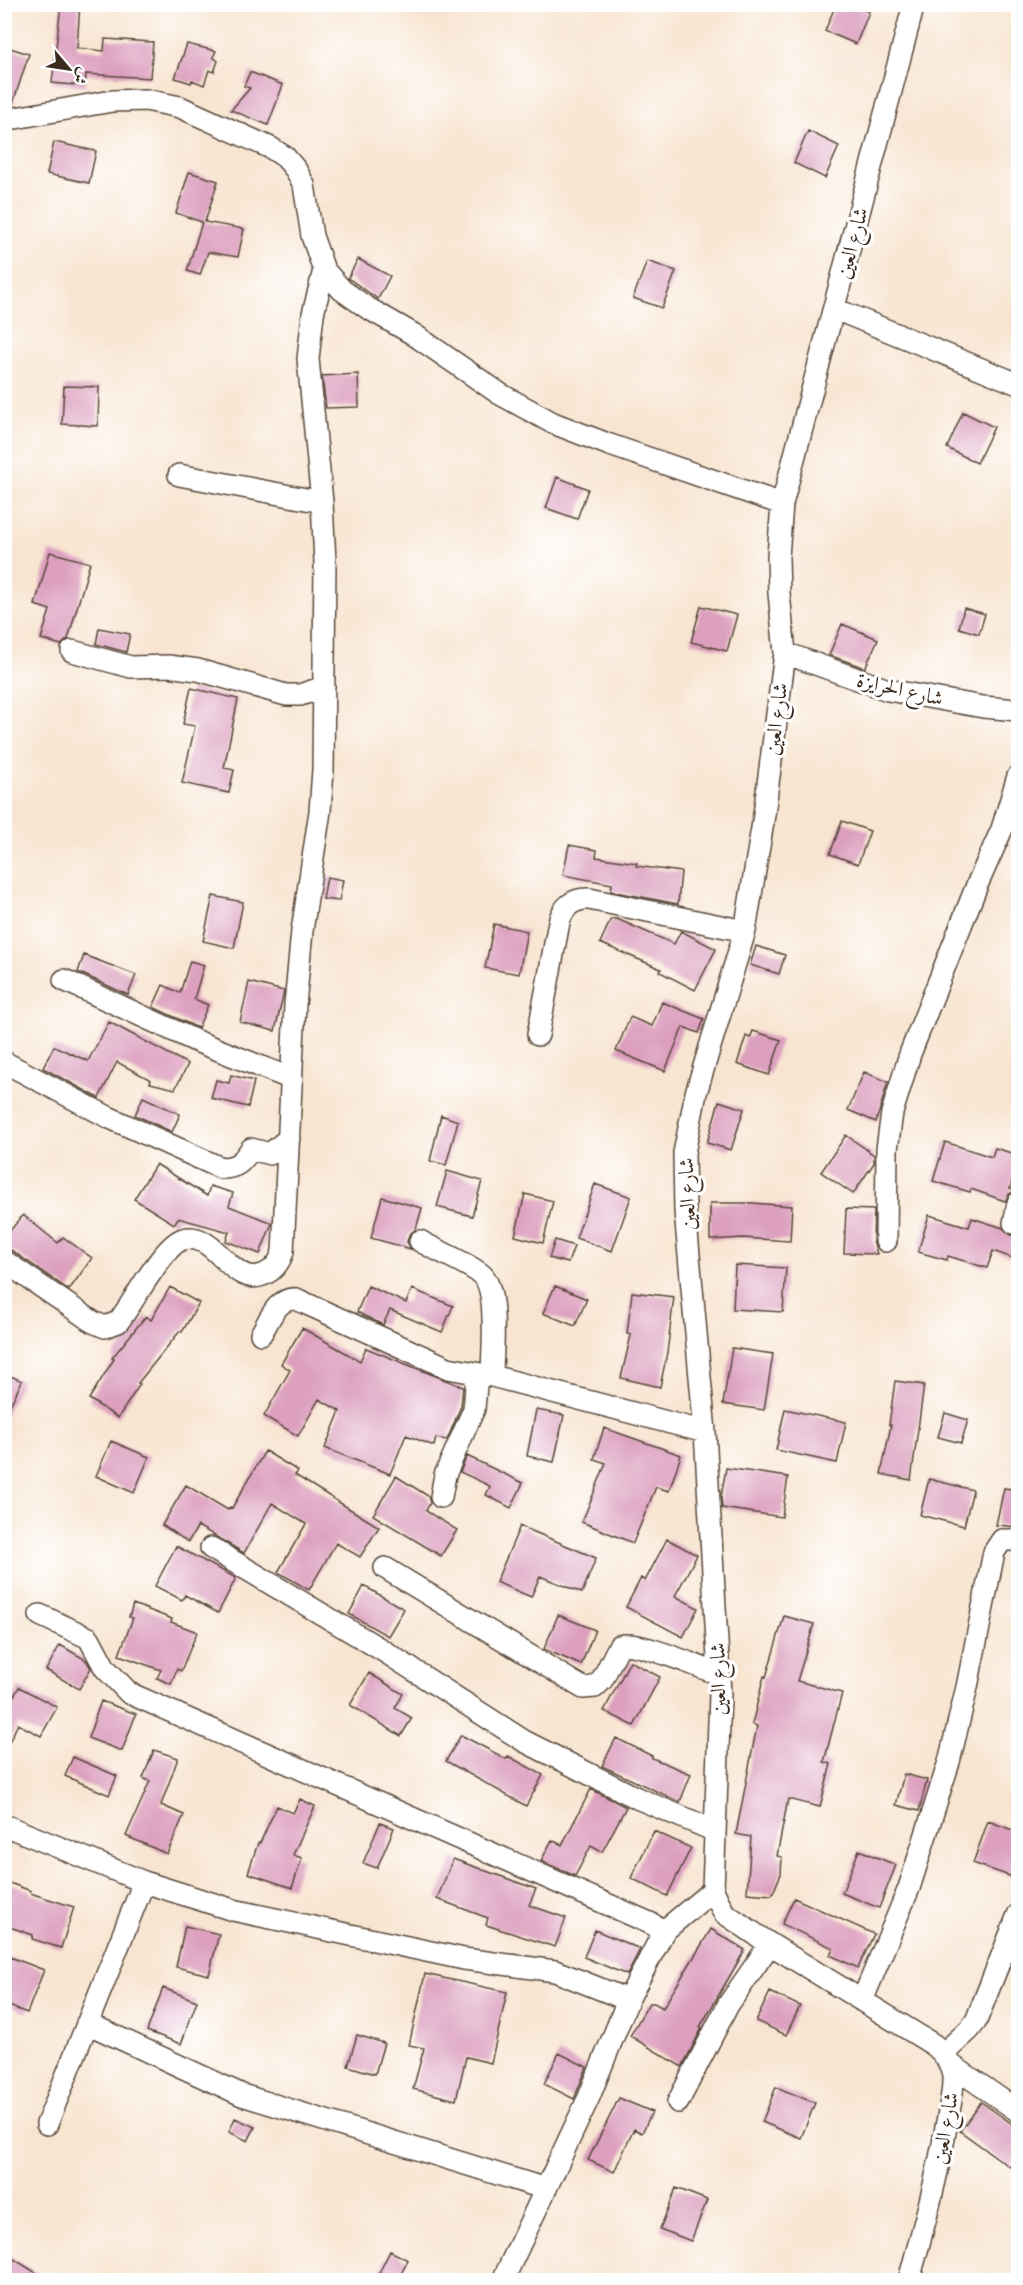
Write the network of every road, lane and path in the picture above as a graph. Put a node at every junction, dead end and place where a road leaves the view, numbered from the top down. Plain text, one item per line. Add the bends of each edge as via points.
1 (914, 4) edge
2 (4, 120) edge
3 (324, 270) junction
4 (835, 309) junction
5 (1018, 384) edge
6 (179, 475) dead end
7 (322, 502) junction
8 (782, 504) junction
9 (72, 651) dead end
10 (784, 653) junction
11 (324, 687) junction
12 (1018, 710) edge
13 (1018, 776) edge
14 (745, 931) junction
15 (64, 980) dead end
16 (538, 1035) dead end
17 (4, 1062) edge
18 (292, 1079) junction
19 (289, 1138) junction
20 (420, 1241) dead end
21 (886, 1241) dead end
22 (4, 1261) edge
23 (261, 1334) dead end
24 (484, 1375) junction
25 (705, 1432) junction
26 (441, 1497) dead end
27 (1018, 1540) edge
28 (212, 1548) dead end
29 (385, 1568) dead end
30 (40, 1615) dead end
31 (719, 1674) junction
32 (4, 1825) edge
33 (715, 1832) junction
34 (144, 1882) junction
35 (713, 1890) junction
36 (1018, 1914) edge
37 (664, 1931) junction
38 (770, 1944) junction
39 (628, 2000) junction
40 (862, 2001) junction
41 (87, 2023) junction
42 (947, 2059) junction
43 (678, 2102) dead end
44 (1018, 2111) edge
45 (47, 2124) dead end
46 (546, 2189) junction
47 (503, 2280) edge
48 (909, 2280) edge

1 - 4 street, شارع العين
2 - 3 street via 112,101 146,100 180,107 271,148 285,157 304,185 312,236
3 - 7 street via 313,314 308,359
3 - 8 street via 342,290 366,307 526,409 581,435
4 - 5 street
4 - 8 street, شارع العين
6 - 7 street
7 - 11 street
8 - 10 street, شارع العين via 778,575
9 - 11 street via 131,668 168,666 198,670 286,695
10 - 12 street, شارع الحرايزة via 888,690
10 - 14 street, شارع العين
11 - 18 street via 321,801 298,968
13 - 21 street via 1002,829 910,1054 892,1113 887,1149
14 - 16 street via 589,899 575,900 564,909 559,922
14 - 25 street, شارع العين via 696,1093 684,1153 685,1211
15 - 18 street via 196,1041
17 - 19 street via 116,1121 221,1168 241,1164 251,1149 270,1155
18 - 19 street
19 - 22 street via 283,1252 280,1262 264,1275 243,1275 205,1243 183,1239 170,1247 118,1322 105,1327
20 - 24 street via 487,1281 491,1296
23 - 24 street via 280,1303 296,1299 433,1363
24 - 25 street
24 - 26 street via 474,1409 445,1475
25 - 31 street, شارع العين
27 - 40 street via 1002,1540 994,1552 949,1762 909,1888
28 - 33 street via 382,1650 524,1742
29 - 31 street via 582,1688 595,1687 602,1680 619,1646 626,1644
30 - 37 street via 89,1638 105,1668 129,1693
31 - 33 street, شارع العين
32 - 34 street
33 - 35 street, شارع العين
34 - 39 street via 233,1910 352,1936 492,1964 555,1971
34 - 41 street
35 - 37 street
35 - 38 street via 724,1913
36 - 42 street via 976,2021
37 - 39 street
38 - 40 street
38 - 43 street via 728,2005
39 - 46 street
40 - 42 street
41 - 45 street
41 - 46 street via 242,2095
42 - 44 street
42 - 48 street, شارع العين via 953,2076 952,2093 941,2158
46 - 47 street

